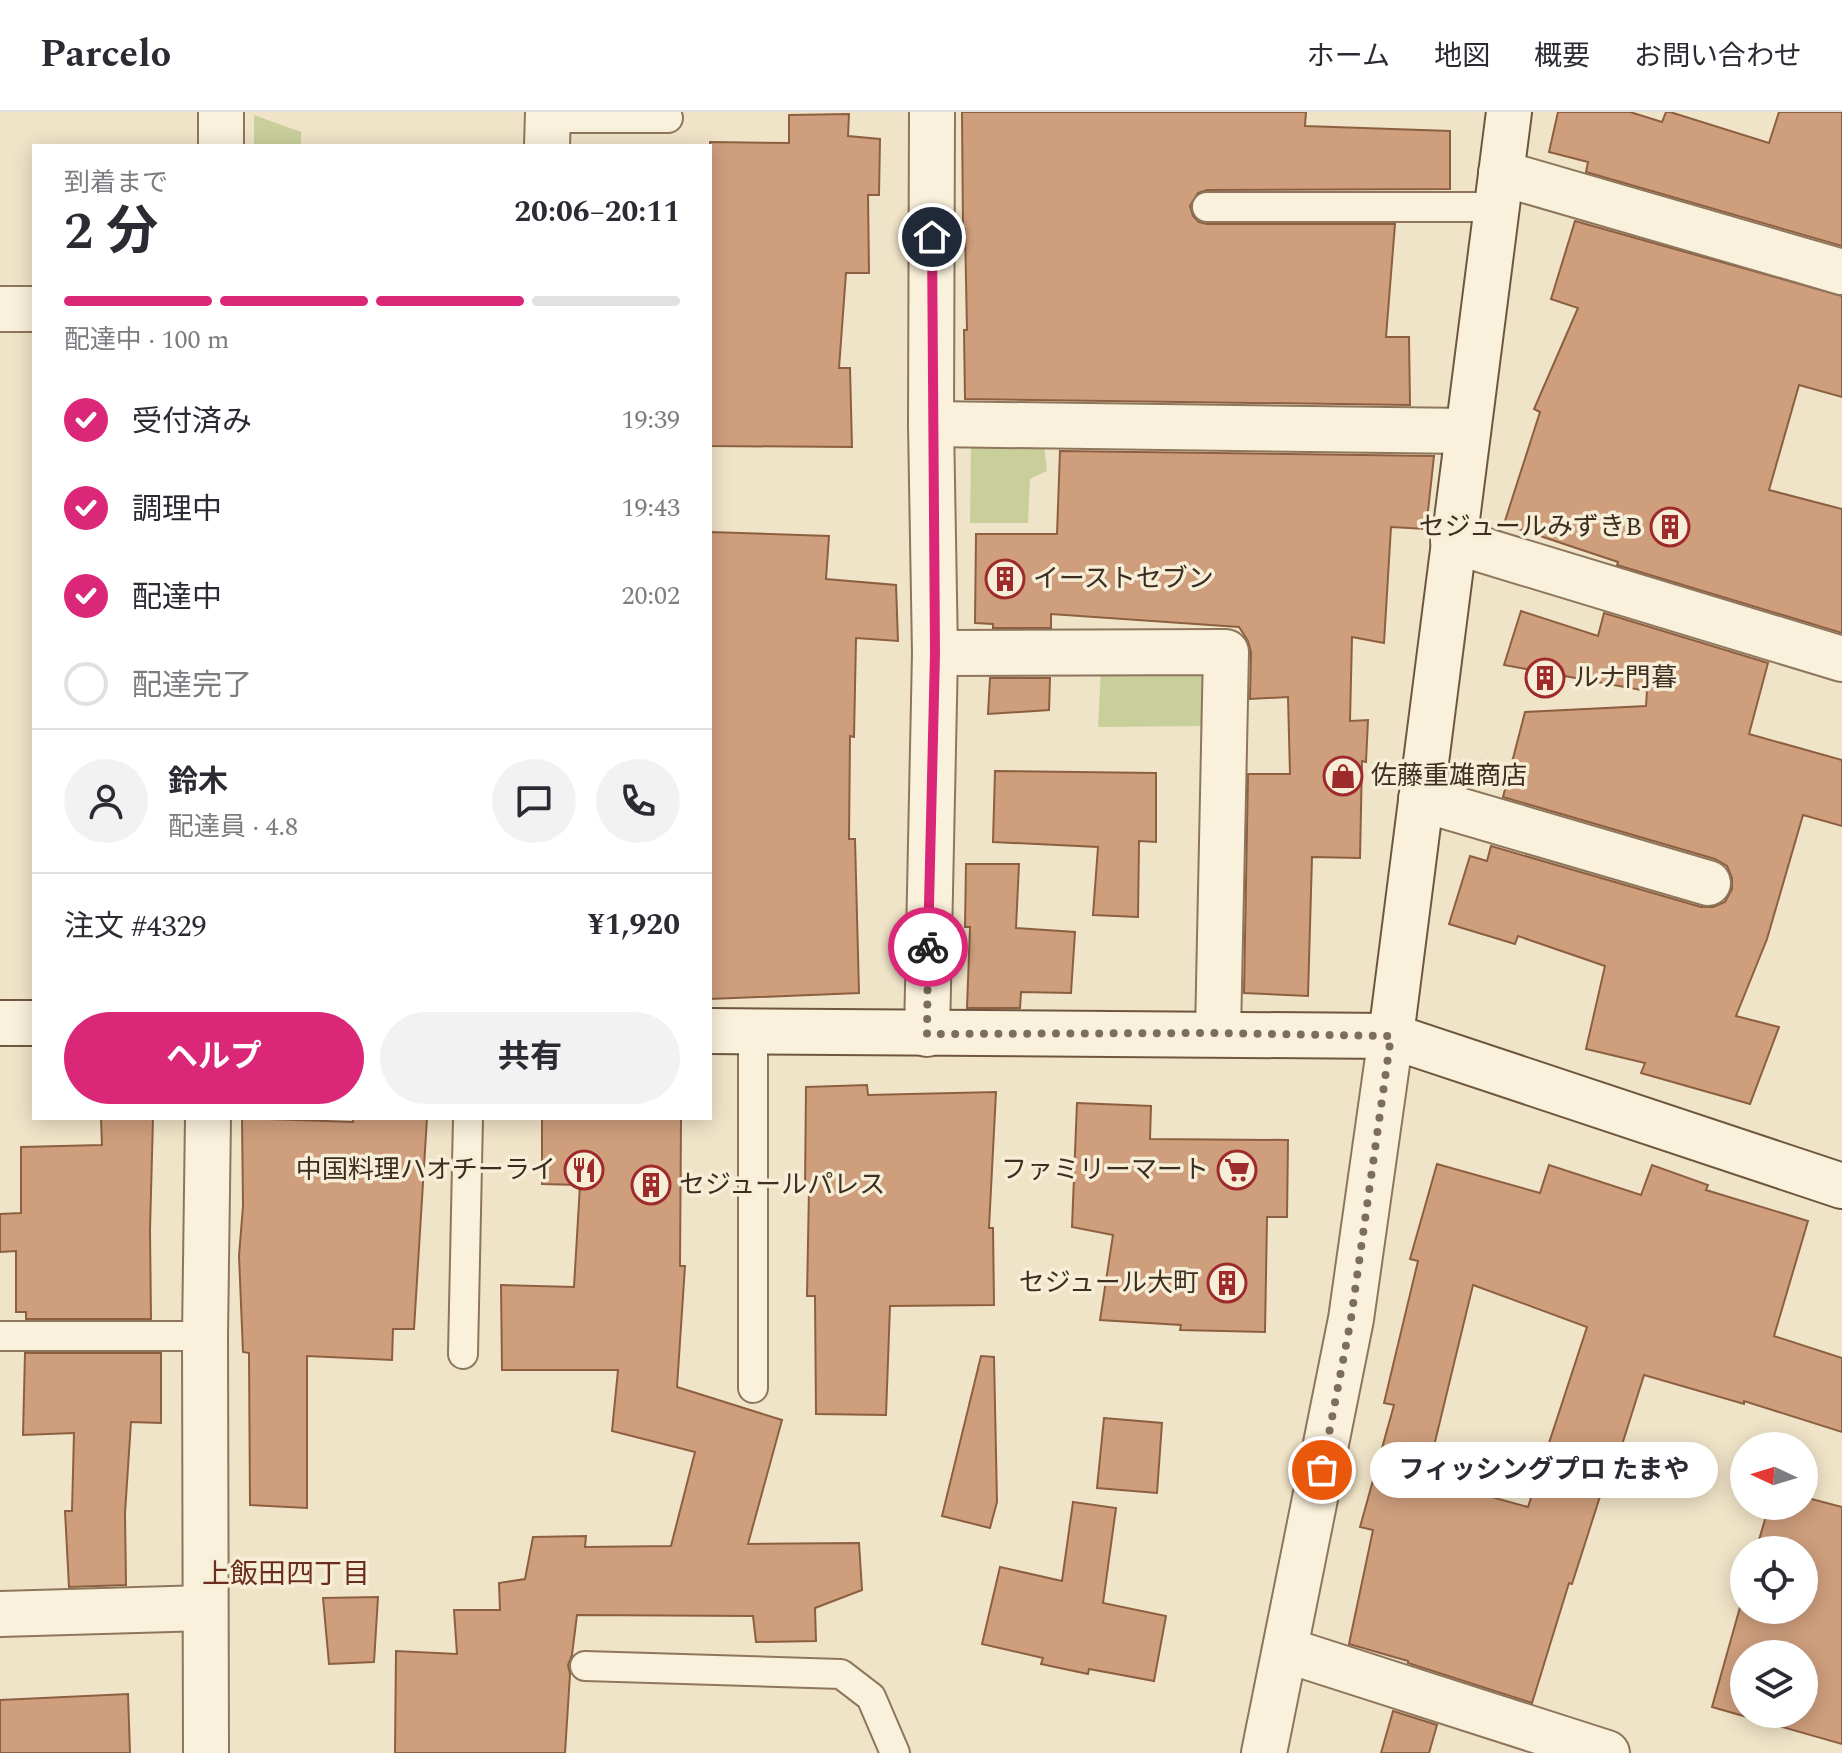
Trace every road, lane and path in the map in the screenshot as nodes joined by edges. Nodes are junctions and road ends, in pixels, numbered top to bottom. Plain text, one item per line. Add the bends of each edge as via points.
1 (221, 112) edge
2 (932, 112) edge
3 (1509, 112) edge
4 (668, 118) dead end
5 (548, 125) edge
6 (221, 144) edge
7 (1499, 190) junction
8 (1207, 207) dead end
9 (1842, 272) edge
10 (0, 309) edge
11 (32, 309) edge
12 (931, 424) junction
13 (1468, 431) junction
14 (1453, 541) junction
15 (935, 653) junction
16 (1842, 659) edge
17 (1421, 799) junction
18 (1708, 883) dead end
19 (0, 1023) edge
20 (32, 1023) edge
21 (712, 1031) edge
22 (753, 1031) junction
23 (1218, 1033) junction
24 (927, 1034) junction
25 (1391, 1036) junction
26 (208, 1120) edge
27 (468, 1120) edge
28 (1842, 1186) edge
29 (0, 1336) edge
30 (205, 1336) junction
31 (463, 1354) dead end
32 (753, 1388) dead end
33 (205, 1608) junction
34 (0, 1614) edge
35 (1286, 1650) junction
36 (585, 1666) dead end
37 (206, 1753) edge
38 (895, 1753) edge
39 (1264, 1753) edge
40 (1607, 1753) edge

1 - 6 street
2 - 12 street
3 - 7 street
4 - 5 lane
7 - 8 lane
7 - 9 street
7 - 13 street
10 - 11 street
12 - 13 street
12 - 15 street
13 - 14 street
14 - 16 street
14 - 17 street
15 - 23 street via 1226,652
15 - 24 street
17 - 18 street
17 - 25 street
19 - 20 street
21 - 22 street
22 - 24 street
22 - 32 lane
23 - 24 street
23 - 25 street
25 - 28 street
25 - 35 street via 1351,1319
26 - 30 street
27 - 31 lane
29 - 30 lane
30 - 33 street
33 - 34 street
33 - 37 street
35 - 39 street
35 - 40 street
36 - 38 lane via 841,1674 871,1697

